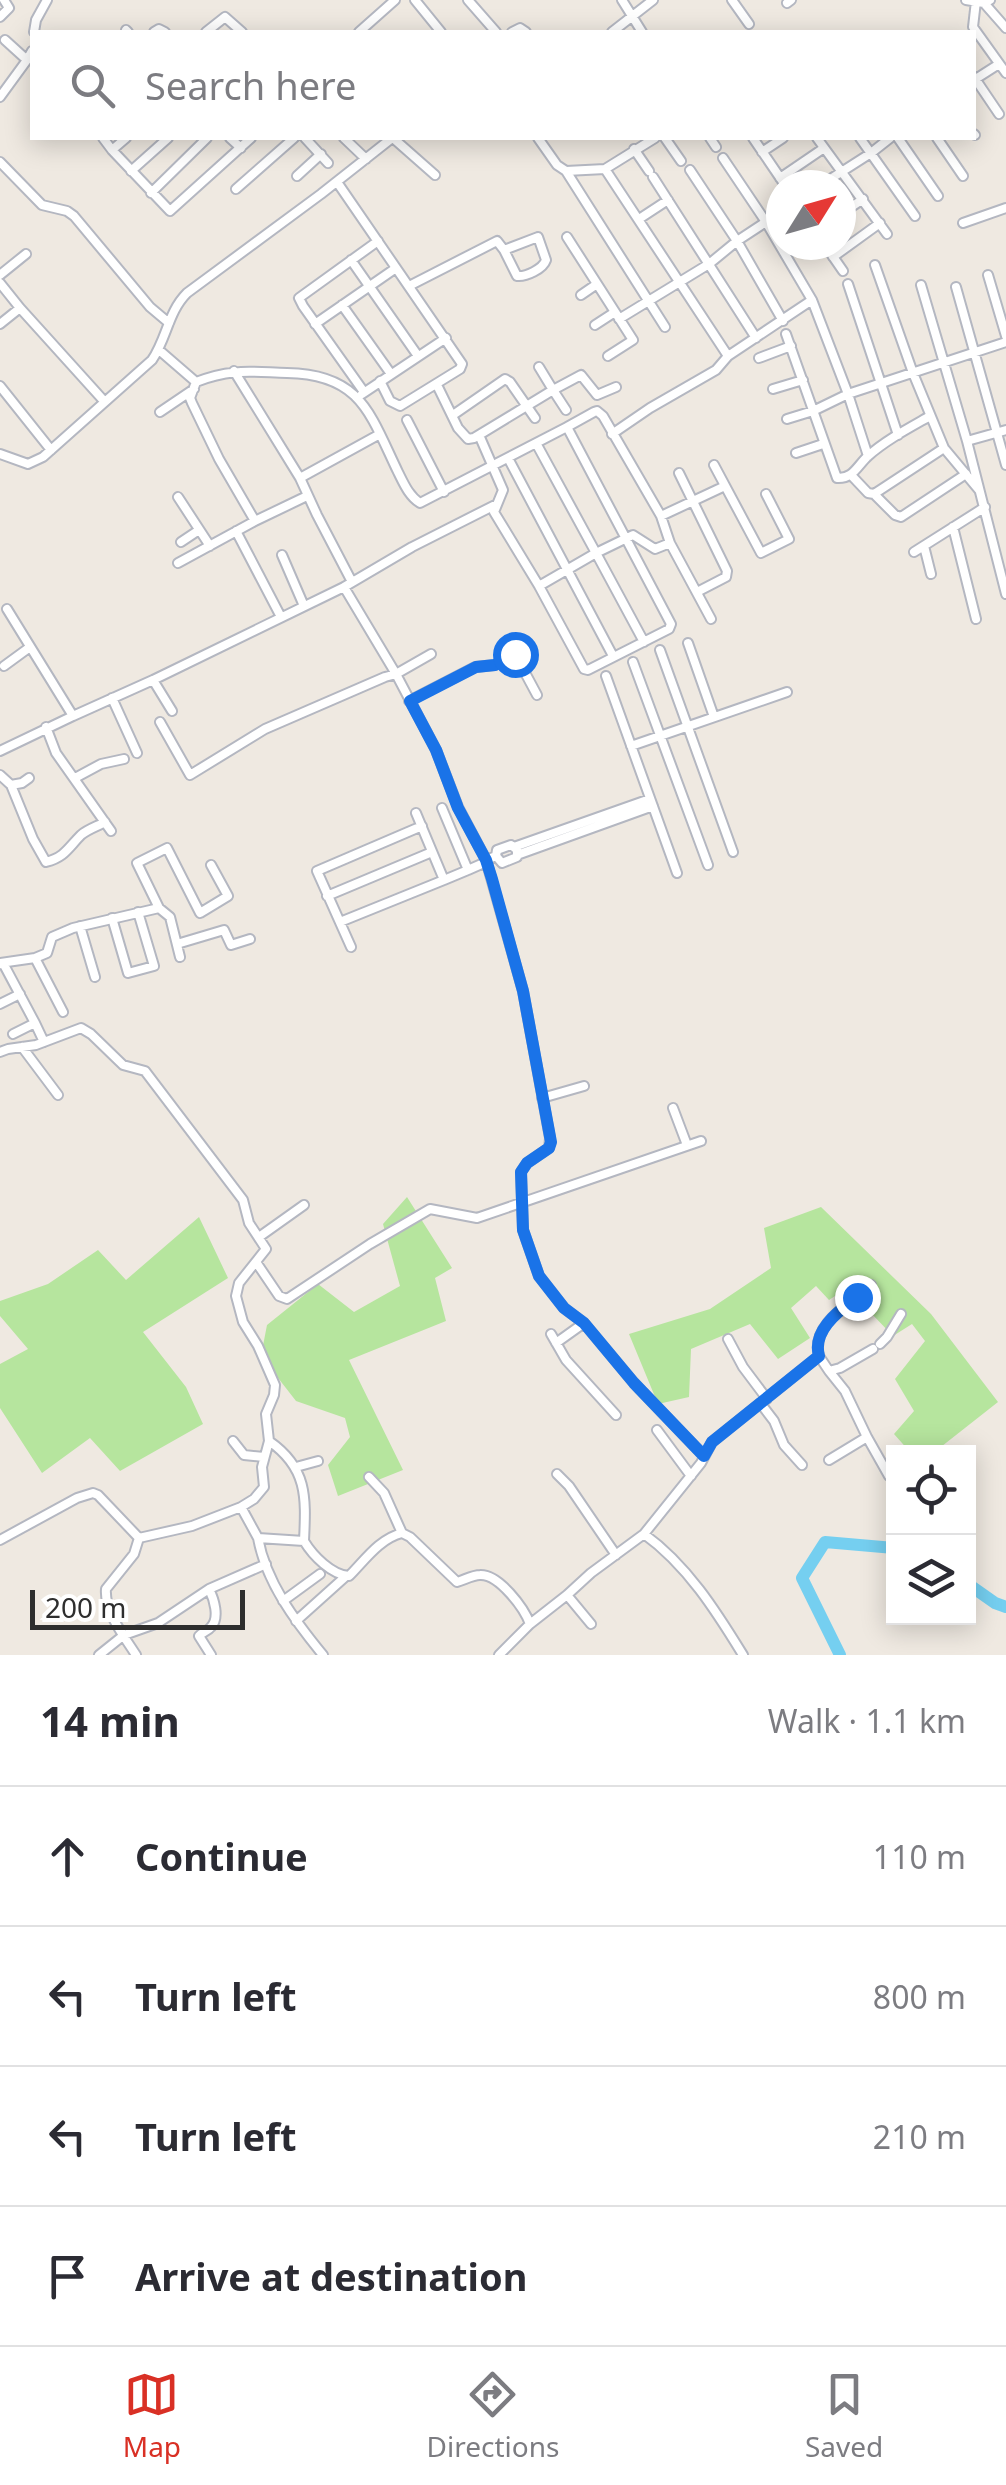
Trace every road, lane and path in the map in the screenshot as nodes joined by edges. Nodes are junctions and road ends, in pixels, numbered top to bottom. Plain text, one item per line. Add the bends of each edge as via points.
1 (4, 0) edge
2 (47, 0) edge
3 (395, 0) edge
4 (415, 0) edge
5 (434, 0) edge
6 (468, 0) edge
7 (622, 0) edge
8 (653, 0) edge
9 (732, 0) edge
10 (966, 0) edge
11 (984, 2) edge
12 (423, 11) junction
13 (0, 16) edge
14 (632, 16) junction
15 (749, 24) dead end
16 (1006, 28) edge
17 (34, 30) edge
18 (209, 30) edge
19 (240, 30) edge
20 (366, 30) edge
21 (439, 30) edge
22 (494, 30) edge
23 (614, 30) edge
24 (641, 30) edge
25 (974, 30) edge
26 (976, 32) edge
27 (5, 40) dead end
28 (30, 52) edge
29 (30, 54) edge
30 (999, 64) junction
31 (1006, 73) edge
32 (976, 78) edge
33 (976, 82) edge
34 (0, 97) edge
35 (998, 114) dead end
36 (104, 140) edge
37 (124, 140) edge
38 (166, 140) edge
39 (205, 140) edge
40 (232, 140) edge
41 (249, 140) edge
42 (292, 140) edge
43 (307, 140) edge
44 (346, 140) edge
45 (390, 140) edge
46 (395, 140) edge
47 (539, 140) edge
48 (651, 140) edge
49 (666, 140) edge
50 (711, 140) edge
51 (753, 140) edge
52 (780, 140) edge
53 (819, 140) edge
54 (861, 140) edge
55 (887, 140) edge
56 (899, 140) edge
57 (939, 140) edge
58 (716, 147) dead end
59 (241, 148) junction
60 (824, 148) junction
61 (634, 149) junction
62 (112, 150) junction
63 (762, 152) junction
64 (870, 153) junction
65 (321, 154) junction
66 (724, 158) dead end
67 (366, 159) junction
68 (680, 161) dead end
69 (0, 162) edge
70 (328, 163) dead end
71 (605, 169) junction
72 (690, 170) dead end
73 (774, 170) edge
74 (796, 170) edge
75 (841, 170) edge
76 (844, 170) edge
77 (132, 171) junction
78 (566, 171) junction
79 (435, 175) dead end
80 (297, 176) dead end
81 (964, 176) dead end
82 (336, 182) junction
83 (856, 189) edge
84 (236, 190) dead end
85 (151, 193) junction
86 (938, 196) dead end
87 (864, 199) junction
88 (668, 200) junction
89 (856, 204) edge
90 (1006, 208) edge
91 (914, 216) dead end
92 (639, 219) junction
93 (766, 222) joint
94 (880, 224) junction
95 (963, 224) dead end
96 (887, 234) dead end
97 (568, 237) dead end
98 (378, 241) junction
99 (737, 241) junction
100 (856, 241) edge
101 (504, 250) junction
102 (26, 254) dead end
103 (351, 260) junction
104 (788, 260) edge
105 (835, 260) edge
106 (709, 264) junction
107 (874, 264) dead end
108 (396, 268) junction
109 (843, 271) dead end
110 (0, 275) edge
111 (988, 275) dead end
112 (679, 282) junction
113 (0, 283) edge
114 (598, 284) junction
115 (848, 284) dead end
116 (921, 284) dead end
117 (369, 286) junction
118 (410, 286) junction
119 (956, 287) dead end
120 (581, 295) dead end
121 (812, 300) junction
122 (649, 301) junction
123 (342, 305) junction
124 (20, 308) junction
125 (617, 315) junction
126 (782, 321) junction
127 (169, 323) junction
128 (0, 324) edge
129 (315, 324) junction
130 (594, 326) dead end
131 (665, 327) dead end
132 (786, 334) dead end
133 (446, 338) junction
134 (756, 338) junction
135 (1006, 340) edge
136 (791, 346) junction
137 (159, 350) junction
138 (974, 352) junction
139 (418, 356) junction
140 (608, 356) dead end
141 (728, 356) junction
142 (759, 358) dead end
143 (945, 362) junction
144 (538, 367) dead end
145 (234, 371) junction
146 (913, 372) junction
147 (391, 374) junction
148 (803, 380) junction
149 (380, 381) junction
150 (880, 383) junction
151 (436, 385) junction
152 (0, 386) edge
153 (195, 386) junction
154 (616, 387) dead end
155 (773, 389) dead end
156 (552, 390) junction
157 (848, 394) junction
158 (361, 395) junction
159 (104, 402) junction
160 (527, 405) junction
161 (566, 410) dead end
162 (813, 411) junction
163 (160, 412) dead end
164 (452, 415) junction
165 (930, 416) junction
166 (534, 418) dead end
167 (786, 419) dead end
168 (407, 420) dead end
169 (499, 423) junction
170 (567, 426) junction
171 (1001, 431) edge
172 (380, 434) junction
173 (612, 434) junction
174 (898, 435) junction
175 (478, 436) junction
176 (507, 436) dead end
177 (968, 440) junction
178 (536, 443) junction
179 (823, 444) junction
180 (944, 448) junction
181 (50, 450) junction
182 (796, 452) dead end
183 (0, 454) edge
184 (868, 456) junction
185 (508, 458) junction
186 (714, 465) dead end
187 (1006, 466) edge
188 (491, 467) junction
189 (679, 472) dead end
190 (966, 474) junction
191 (850, 475) junction
192 (300, 478) junction
193 (725, 486) junction
194 (444, 492) junction
195 (982, 493) junction
196 (766, 494) dead end
197 (874, 494) junction
198 (307, 496) junction
199 (178, 497) dead end
200 (692, 502) junction
201 (498, 504) junction
202 (985, 507) junction
203 (661, 516) junction
204 (256, 520) junction
205 (953, 528) junction
206 (199, 530) junction
207 (236, 531) junction
208 (626, 537) junction
209 (181, 542) dead end
210 (670, 543) junction
211 (210, 546) junction
212 (924, 546) junction
213 (914, 552) dead end
214 (596, 553) junction
215 (282, 555) dead end
216 (178, 563) dead end
217 (1002, 564) edge
218 (567, 568) junction
219 (930, 574) dead end
220 (348, 584) junction
221 (539, 586) junction
222 (697, 592) junction
223 (1006, 594) edge
224 (304, 606) junction
225 (7, 609) dead end
226 (281, 618) junction
227 (712, 620) dead end
228 (976, 620) dead end
229 (644, 642) junction
230 (688, 643) dead end
231 (30, 647) junction
232 (660, 650) dead end
233 (431, 654) dead end
234 (614, 656) junction
235 (633, 662) dead end
236 (4, 666) dead end
237 (396, 674) junction
238 (606, 676) dead end
239 (154, 680) junction
240 (787, 692) dead end
241 (536, 695) dead end
242 (112, 698) junction
243 (410, 701) junction
244 (172, 711) dead end
245 (74, 716) junction
246 (714, 717) junction
247 (160, 722) dead end
248 (688, 726) junction
249 (46, 728) junction
250 (661, 736) junction
251 (632, 746) junction
252 (0, 752) edge
253 (136, 753) dead end
254 (124, 759) dead end
255 (0, 775) edge
256 (190, 775) junction
257 (29, 778) dead end
258 (74, 778) junction
259 (179, 780) dead end
260 (11, 785) junction
261 (652, 802) junction
262 (442, 808) dead end
263 (416, 813) dead end
264 (106, 822) junction
265 (422, 826) junction
266 (111, 831) dead end
267 (432, 852) junction
268 (734, 852) dead end
269 (486, 861) junction
270 (708, 864) dead end
271 (211, 866) dead end
272 (468, 870) junction
273 (677, 873) dead end
274 (444, 880) junction
275 (328, 896) junction
276 (160, 908) junction
277 (138, 912) junction
278 (112, 918) junction
279 (340, 922) junction
280 (80, 926) junction
281 (250, 939) dead end
282 (177, 944) junction
283 (352, 947) dead end
284 (180, 957) dead end
285 (35, 958) junction
286 (1, 963) edge
287 (95, 976) dead end
288 (20, 994) junction
289 (0, 1004) edge
290 (63, 1012) dead end
291 (35, 1023) junction
292 (13, 1034) dead end
293 (44, 1042) junction
294 (22, 1047) junction
295 (0, 1052) edge
296 (584, 1086) dead end
297 (58, 1095) dead end
298 (542, 1098) junction
299 (672, 1108) dead end
300 (701, 1141) dead end
301 (686, 1145) junction
302 (524, 1204) junction
303 (304, 1205) dead end
304 (258, 1238) junction
305 (256, 1262) junction
306 (871, 1285) dead end
307 (901, 1314) dead end
308 (584, 1323) junction
309 (728, 1339) dead end
310 (819, 1356) junction
311 (830, 1371) junction
312 (764, 1401) junction
313 (616, 1415) dead end
314 (657, 1430) dead end
315 (866, 1437) junction
316 (233, 1440) dead end
317 (269, 1441) junction
318 (704, 1456) junction
319 (264, 1457) junction
320 (318, 1460) dead end
321 (829, 1460) dead end
322 (802, 1465) dead end
323 (296, 1467) junction
324 (886, 1471) edge
325 (557, 1474) dead end
326 (691, 1476) junction
327 (369, 1478) dead end
328 (242, 1507) junction
329 (402, 1534) junction
330 (644, 1534) junction
331 (139, 1538) junction
332 (258, 1538) junction
333 (0, 1540) edge
334 (304, 1541) junction
335 (616, 1556) junction
336 (266, 1564) junction
337 (320, 1574) dead end
338 (346, 1577) junction
339 (210, 1590) junction
340 (567, 1595) junction
341 (284, 1601) junction
342 (296, 1620) junction
343 (530, 1624) junction
344 (592, 1624) dead end
345 (124, 1635) junction
346 (99, 1655) edge
347 (136, 1655) edge
348 (211, 1655) edge
349 (323, 1655) edge
350 (500, 1655) edge
351 (744, 1655) edge

1 - 13 street via 9,8
2 - 17 street
3 - 20 street
4 - 12 street
5 - 12 street
6 - 22 street
7 - 14 street
8 - 14 street
9 - 15 street
10 - 11 street
11 - 16 street
11 - 25 street
12 - 21 street
14 - 23 street
14 - 24 street
18 - 19 street via 225,17
26 - 30 street
27 - 28 street
29 - 34 street
30 - 31 street
30 - 32 street
33 - 35 street
36 - 62 street
37 - 62 street
38 - 77 street
39 - 85 street
40 - 59 street
41 - 59 street
42 - 84 street
43 - 65 street
44 - 67 street
45 - 67 street
46 - 79 street
47 - 78 street
48 - 61 street
49 - 68 street
50 - 58 street
51 - 63 street
52 - 63 street
53 - 60 street
54 - 64 street
55 - 64 street
56 - 86 street
57 - 81 street
59 - 85 street via 172,210
60 - 74 street
60 - 75 street
61 - 71 street
61 - 88 street
62 - 77 street
63 - 73 street
64 - 76 street
64 - 91 street
65 - 70 street
65 - 80 street
66 - 93 street
67 - 82 street
69 - 127 street via 42,205 74,216
71 - 78 street
71 - 92 street
72 - 99 street
77 - 85 street
78 - 122 street
82 - 98 street
82 - 127 street via 196,284
83 - 87 street
87 - 89 street
87 - 94 street
88 - 92 street
88 - 106 street
90 - 95 street
92 - 112 street
93 - 99 street
94 - 96 street
94 - 100 street
97 - 114 street
98 - 103 street
98 - 108 street
99 - 106 street
99 - 126 street
101 - 101 street via 520,276 546,260 538,237
101 - 118 street via 494,242
102 - 110 street
103 - 117 street
103 - 129 street via 299,298
104 - 121 street
105 - 109 street
106 - 112 street
106 - 134 street
107 - 146 street
108 - 117 street
108 - 118 street
111 - 135 street
112 - 122 street
112 - 141 street
113 - 124 street
114 - 120 street
114 - 125 street
115 - 150 street
116 - 143 street
117 - 123 street
117 - 139 street
118 - 133 street
119 - 138 street
121 - 126 street
121 - 157 street
122 - 125 street
122 - 131 street
123 - 129 street
123 - 147 street
124 - 128 street
124 - 159 street
125 - 130 street
125 - 140 street via 633,340
126 - 134 street
127 - 137 street
129 - 158 street
132 - 136 street
133 - 139 street
133 - 151 street via 462,366
134 - 141 street
135 - 138 street
136 - 142 street
136 - 148 street
137 - 153 street
137 - 159 street
138 - 143 street
138 - 171 street
139 - 147 street
141 - 173 street
143 - 146 street
143 - 177 street
144 - 156 street
145 - 153 street
145 - 158 street via 303,372
145 - 192 street
146 - 150 street
146 - 165 street
147 - 149 street
148 - 155 street
148 - 162 street
149 - 151 street via 400,406
149 - 158 street
150 - 157 street
150 - 174 street
151 - 164 street
152 - 181 street
153 - 163 street
153 - 204 street via 194,409
154 - 156 street via 597,394 581,375
156 - 160 street
156 - 161 street
157 - 162 street
157 - 184 street
158 - 172 street
159 - 181 street
160 - 164 street via 505,379
160 - 166 street
160 - 169 street
162 - 167 street
162 - 179 street
164 - 175 street via 464,436
165 - 174 street
165 - 180 street
168 - 194 street
169 - 175 street
169 - 176 street
170 - 173 street via 597,411
170 - 178 street
170 - 208 street
171 - 177 street
171 - 187 street
172 - 192 street
172 - 194 street via 416,502
173 - 203 street
174 - 184 street
175 - 188 street
177 - 195 street
178 - 185 street
178 - 214 street
179 - 182 street
179 - 191 street via 837,478
180 - 190 street
180 - 197 street
181 - 183 street via 28,464
184 - 191 street
185 - 188 street
185 - 218 street
186 - 193 street
188 - 194 street
188 - 201 street via 502,490
189 - 200 street
190 - 195 street
190 - 197 street via 901,517
191 - 197 street
192 - 198 street
193 - 196 street via 760,553 789,539
193 - 200 street
195 - 202 street
198 - 204 street
198 - 220 street
199 - 206 street
200 - 203 street
200 - 222 street via 728,571
201 - 220 street
201 - 221 street via 494,512
202 - 205 street
202 - 217 street
203 - 210 street
204 - 207 street
205 - 212 street
205 - 228 street
206 - 209 street
206 - 211 street
207 - 211 street
207 - 226 street
208 - 210 street via 636,535 656,548
208 - 214 street
208 - 229 street via 671,624
210 - 222 street
211 - 216 street
212 - 213 street
212 - 219 street
214 - 218 street
214 - 229 street
215 - 224 street
217 - 223 street
218 - 221 street
218 - 234 street
220 - 224 street
220 - 237 street
221 - 234 street via 584,669
222 - 227 street
224 - 226 street
225 - 231 street
226 - 239 street
229 - 234 street
230 - 246 street
231 - 236 street
231 - 245 street
232 - 248 street
233 - 237 street
235 - 250 street
237 - 243 street
237 - 256 street via 265,729
238 - 251 street
239 - 242 street
239 - 244 street
240 - 246 street
241 - 243 street via 519,652
242 - 245 street
242 - 253 street
243 - 269 street
245 - 249 street
246 - 248 street
247 - 256 street
248 - 250 street
248 - 268 street
249 - 252 street
249 - 258 street
250 - 251 street
250 - 270 street
251 - 261 street
254 - 258 street
255 - 260 street
256 - 259 street
257 - 260 street
258 - 264 street
260 - 264 street via 46,862
261 - 269 street via 515,851 511,845
261 - 273 street
262 - 272 street
263 - 265 street
264 - 266 street
265 - 267 street
265 - 275 street via 317,871
267 - 274 street
267 - 275 street
269 - 272 street
269 - 298 street via 523,991
271 - 276 street via 228,896 200,912 166,848 137,863
272 - 274 street
274 - 279 street
275 - 279 street
276 - 277 street
276 - 282 street via 170,917
277 - 278 street
277 - 278 street via 154,966 128,974
278 - 280 street
279 - 283 street
280 - 285 street via 52,937 46,954
280 - 287 street
281 - 282 street via 231,945 224,930
282 - 284 street
285 - 286 street
285 - 290 street
286 - 288 street
288 - 289 street
288 - 291 street
291 - 292 street
291 - 293 street
293 - 294 street
293 - 304 street via 81,1028 123,1064 145,1071 243,1200
294 - 295 street
294 - 297 street
296 - 298 street
298 - 302 street via 551,1142 521,1172
299 - 301 street
300 - 301 street
301 - 302 street
302 - 305 street via 474,1219 430,1209 287,1299
302 - 308 street via 523,1230 539,1276
303 - 304 street
304 - 305 street via 266,1249
305 - 317 street via 236,1296 275,1384 266,1414
306 - 310 street via 830,1320
307 - 311 street via 877,1347
308 - 313 street via 554,1338
308 - 318 street
309 - 312 street
310 - 311 street
310 - 312 street
311 - 315 street
312 - 318 street
312 - 322 street
314 - 326 street
315 - 321 street
315 - 324 street
316 - 319 street via 243,1455
317 - 319 street
317 - 323 street
318 - 326 street
319 - 328 street via 263,1490
320 - 323 street
323 - 334 street via 306,1510
325 - 335 street
326 - 330 street
327 - 329 street
328 - 331 street
328 - 332 street
329 - 338 street via 378,1545
329 - 343 street via 457,1582 487,1575 525,1610
330 - 335 street
330 - 351 street via 682,1568
331 - 333 street via 93,1493
331 - 345 street via 105,1592
332 - 334 street
332 - 336 street
334 - 338 street
335 - 340 street
336 - 339 street
336 - 341 street
337 - 341 street
338 - 342 street
339 - 345 street via 158,1623
339 - 348 street via 215,1618 198,1636
340 - 343 street
340 - 344 street
341 - 342 street
342 - 349 street
343 - 350 street
345 - 346 street
345 - 347 street

